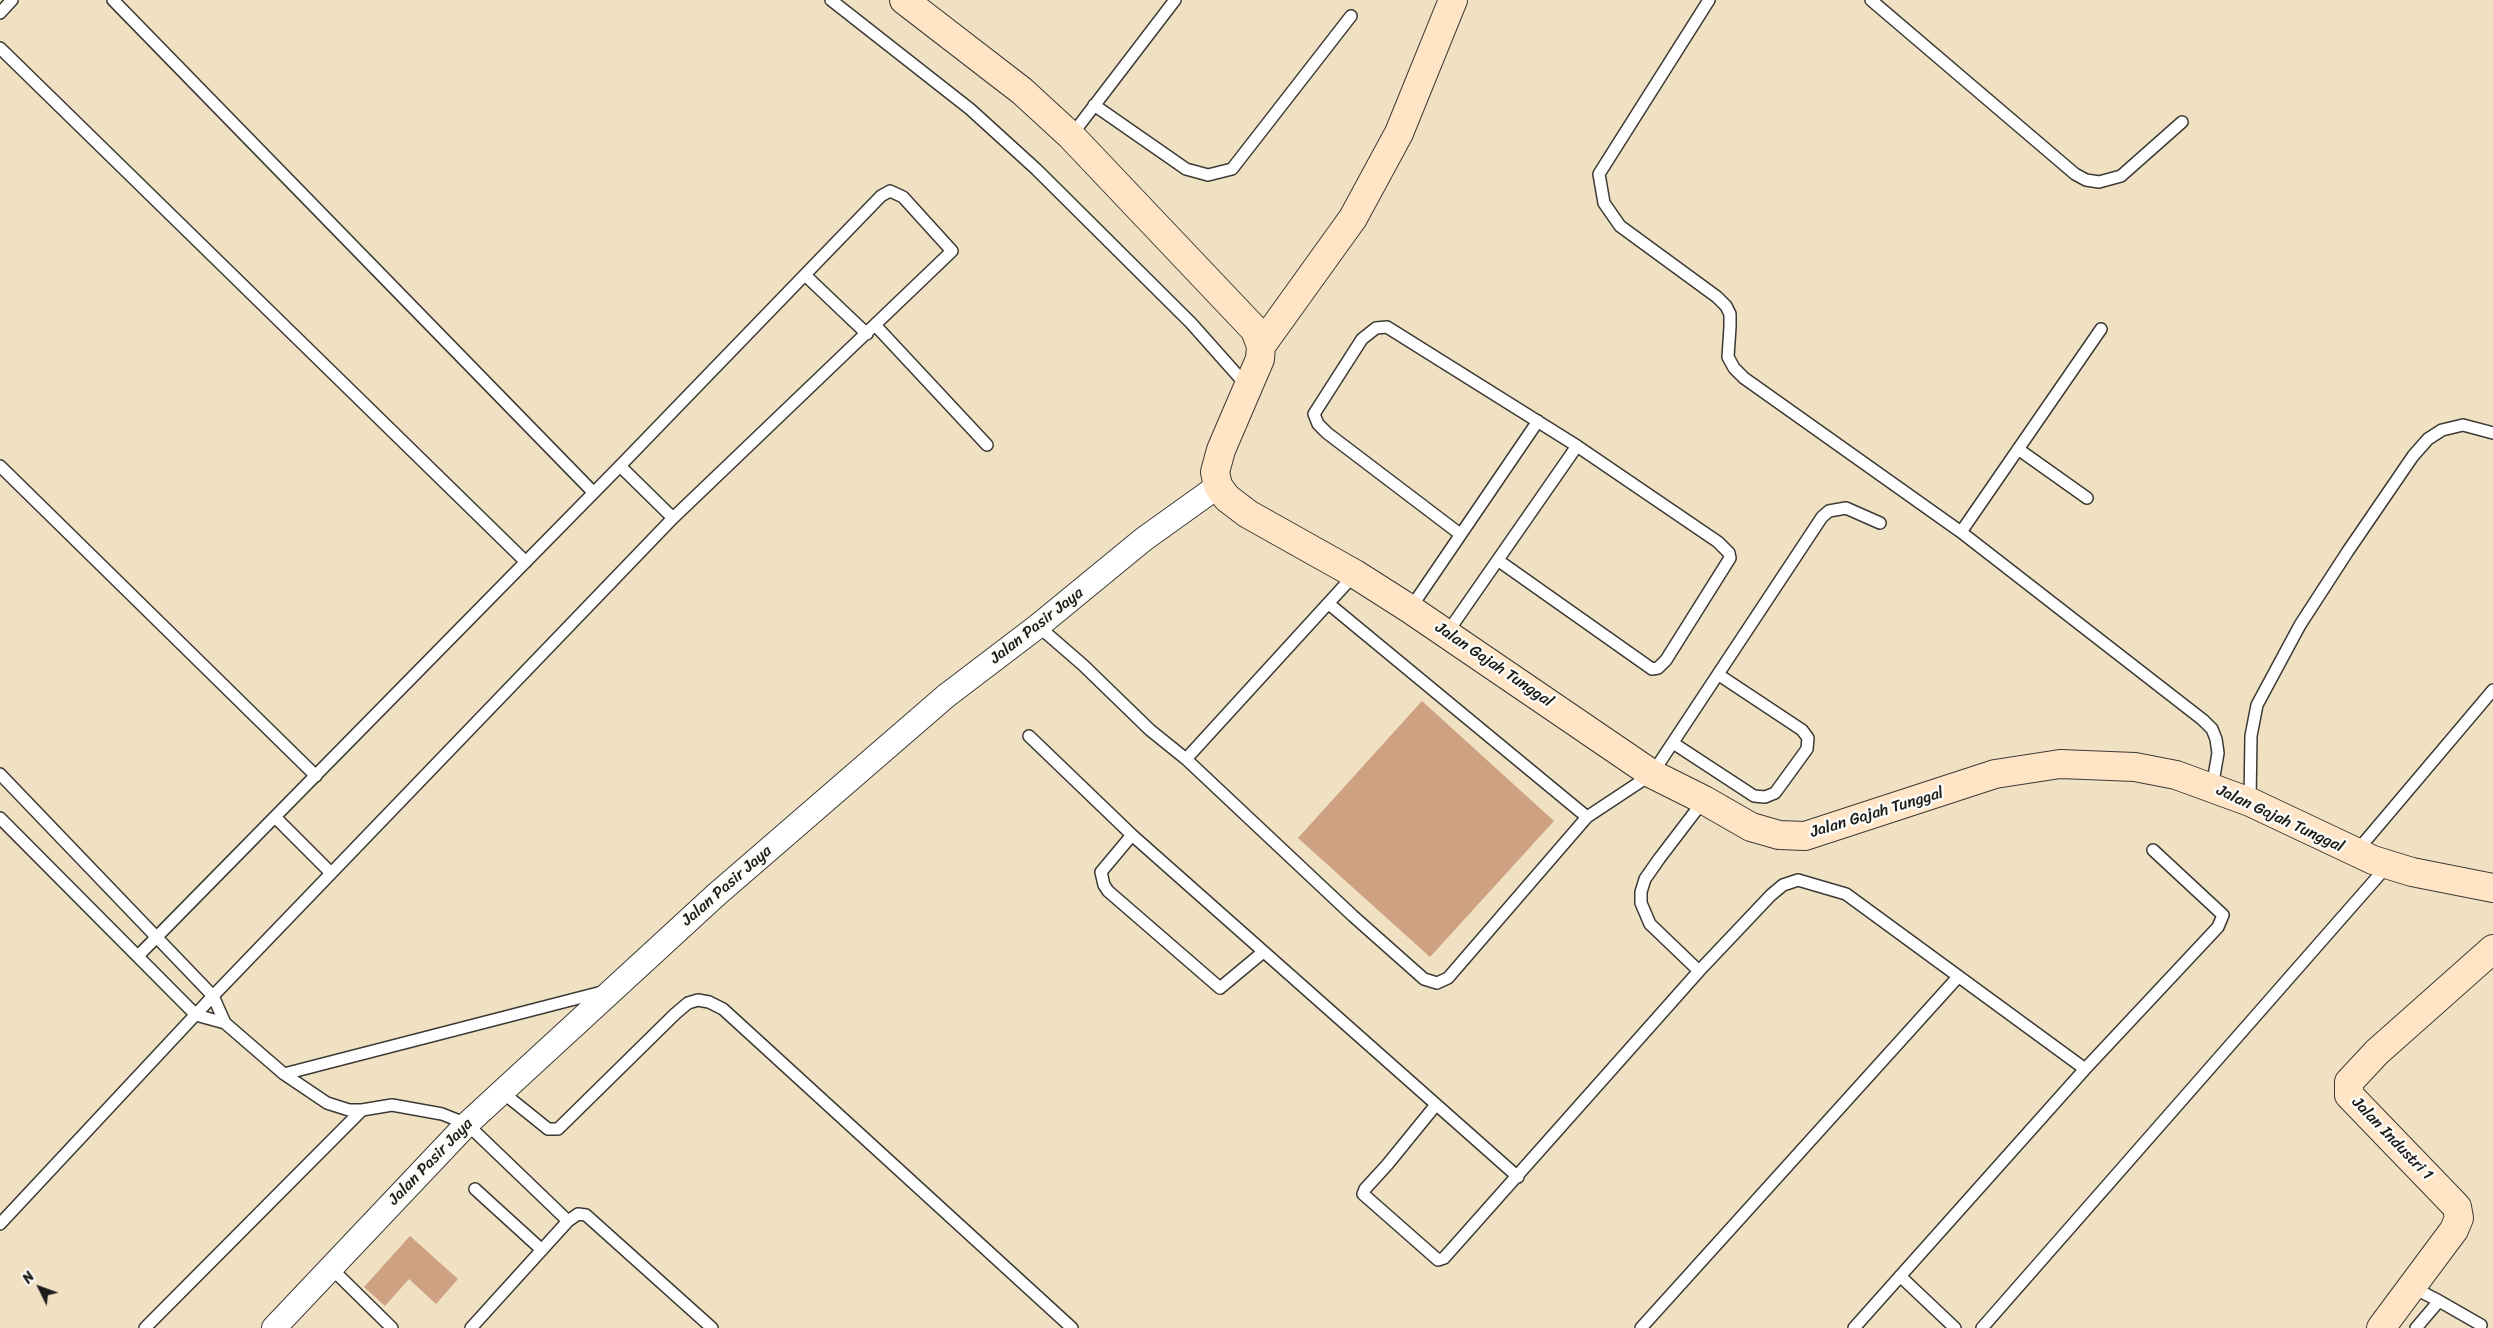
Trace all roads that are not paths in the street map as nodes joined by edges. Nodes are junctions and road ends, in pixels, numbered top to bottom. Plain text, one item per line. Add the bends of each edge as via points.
1 (12, 0) edge
2 (113, 0) edge
3 (831, 0) edge
4 (904, 0) edge
5 (1176, 0) edge
6 (1453, 0) edge
7 (1709, 0) edge
8 (1870, 0) edge
9 (0, 13) edge
10 (1351, 16) dead end
11 (0, 48) edge
12 (1094, 105) junction
13 (2182, 122) dead end
14 (1071, 136) junction
15 (805, 274) junction
16 (2101, 329) dead end
17 (871, 330) junction
18 (1261, 346) junction
19 (1247, 386) junction
20 (1538, 421) junction
21 (2493, 433) edge
22 (987, 445) dead end
23 (1577, 446) junction
24 (2018, 449) junction
25 (0, 466) edge
26 (620, 466) junction
27 (1218, 486) junction
28 (592, 492) junction
29 (2087, 498) dead end
30 (673, 518) junction
31 (1880, 523) dead end
32 (1961, 532) junction
33 (1460, 534) junction
34 (1498, 560) junction
35 (526, 562) junction
36 (1355, 574) junction
37 (1329, 604) junction
38 (1410, 608) junction
39 (1038, 626) junction
40 (1447, 634) junction
41 (1719, 675) junction
42 (2493, 690) edge
43 (1029, 736) dead end
44 (1673, 743) junction
45 (1186, 759) junction
46 (0, 774) edge
47 (1652, 774) junction
48 (316, 776) junction
49 (2212, 788) junction
50 (1704, 800) junction
51 (2250, 802) junction
52 (1587, 817) junction
53 (0, 818) edge
54 (276, 818) junction
55 (1132, 835) junction
56 (2152, 850) dead end
57 (2355, 853) junction
58 (2388, 865) junction
59 (331, 873) junction
60 (2493, 888) edge
61 (157, 937) junction
62 (2493, 949) edge
63 (1262, 952) junction
64 (138, 956) junction
65 (1699, 971) junction
66 (1958, 978) junction
67 (612, 990) junction
68 (213, 996) junction
69 (196, 1015) junction
70 (225, 1023) junction
71 (2085, 1069) junction
72 (284, 1074) junction
73 (502, 1092) junction
74 (1435, 1106) junction
75 (362, 1110) junction
76 (467, 1124) junction
77 (1518, 1177) junction
78 (475, 1189) dead end
79 (568, 1221) junction
80 (0, 1224) edge
81 (542, 1250) junction
82 (331, 1268) junction
83 (1900, 1276) junction
84 (2412, 1286) junction
85 (2439, 1301) junction
86 (2481, 1325) dead end
87 (145, 1328) edge
88 (274, 1328) edge
89 (392, 1328) edge
90 (471, 1328) edge
91 (712, 1328) edge
92 (1072, 1328) edge
93 (1641, 1328) edge
94 (1854, 1328) edge
95 (1955, 1328) edge
96 (1982, 1328) edge
97 (2380, 1328) edge
98 (2416, 1328) edge

1 - 9 lane
2 - 28 lane
3 - 19 lane via 970,109 1036,169 1191,323
4 - 14 street via 1008,80
5 - 12 lane
6 - 18 street via 1399,133 1353,218
7 - 32 lane via 1599,174 1604,203 1620,226 1726,306 1730,314 1728,356 1744,378
8 - 13 lane via 2086,180 2099,182 2121,176
10 - 12 lane via 1232,169 1208,175 1186,169
11 - 35 lane
12 - 14 lane
14 - 18 street via 1248,321
15 - 17 lane
15 - 17 lane via 881,196 890,191 898,193 952,251
15 - 26 lane
16 - 24 lane
17 - 22 lane
17 - 30 lane
18 - 19 street via 1260,359
19 - 27 street via 1221,450 1215,472
20 - 23 lane
20 - 33 lane
20 - 33 lane via 1387,327 1376,328 1362,339 1314,414 1318,424
21 - 51 lane via 2463,425 2442,430 2428,439 2348,551 2300,625 2258,705 2251,736
23 - 34 lane
23 - 34 lane via 1718,542 1729,553 1728,564 1666,660 1652,669
24 - 29 lane
24 - 32 lane
25 - 48 lane
26 - 28 lane
26 - 30 lane
27 - 36 street, Jalan Gajah Tunggal via 1227,498 1248,514
27 - 39 street, Jalan Pasir Jaya via 1144,539
28 - 35 lane
30 - 59 lane
31 - 41 lane via 1846,508 1829,511 1822,517
32 - 49 lane via 2212,729 2218,753
33 - 38 lane
34 - 40 lane
35 - 48 lane
36 - 37 lane
36 - 38 street, Jalan Gajah Tunggal
37 - 45 lane
37 - 52 lane
38 - 40 street, Jalan Gajah Tunggal
39 - 45 lane
39 - 67 street, Jalan Pasir Jaya via 946,696 716,895
40 - 47 street, Jalan Gajah Tunggal
41 - 44 lane
41 - 44 lane via 1802,730 1808,738 1807,750 1775,793 1765,797 1754,796
42 - 57 lane
43 - 55 lane
44 - 47 lane
45 - 52 lane via 1353,916 1424,979 1437,983 1448,978
46 - 61 lane
47 - 50 street, Jalan Gajah Tunggal
47 - 52 lane
48 - 54 lane
49 - 50 street, Jalan Gajah Tunggal via 2176,775 2135,767 2060,764 1995,774 1805,836 1779,835 1751,827
49 - 51 street, Jalan Gajah Tunggal
50 - 65 lane via 1645,879 1641,892 1641,903 1650,924
51 - 57 street, Jalan Gajah Tunggal
53 - 64 lane
54 - 59 lane
54 - 61 lane
55 - 63 lane
55 - 63 lane via 1101,872 1108,891 1220,988
56 - 71 lane via 2222,915 2218,927
57 - 58 street, Jalan Gajah Tunggal
58 - 60 street, Jalan Gajah Tunggal via 2435,878
58 - 96 lane
59 - 68 lane
61 - 64 lane
61 - 68 lane
62 - 84 street, Jalan Industri 1 via 2377,1052 2349,1082 2349,1095 2457,1207 2459,1218 2454,1230
63 - 74 lane
64 - 69 lane
65 - 66 lane via 1774,892 1792,881 1804,880 1846,894
65 - 77 lane
66 - 71 lane
66 - 93 lane
67 - 72 lane
67 - 73 street, Jalan Pasir Jaya
68 - 69 lane
68 - 70 lane
69 - 70 lane
69 - 80 lane
70 - 72 lane
71 - 83 lane
72 - 75 lane via 327,1103 348,1110
73 - 76 street, Jalan Pasir Jaya
73 - 92 lane via 548,1129 558,1129 676,1014 698,1000 709,1002 731,1016
74 - 77 lane
74 - 77 lane via 1363,1194 1436,1259 1444,1258
75 - 76 lane via 392,1105 414,1107
75 - 87 lane
76 - 79 lane
76 - 82 street, Jalan Pasir Jaya
78 - 81 lane
79 - 81 lane
79 - 91 lane via 578,1214 586,1215
81 - 90 lane
82 - 88 street, Jalan Pasir Jaya
82 - 89 lane
83 - 94 lane
83 - 95 lane
84 - 85 lane
84 - 97 street, Jalan Industri 1
85 - 86 lane
85 - 98 lane

